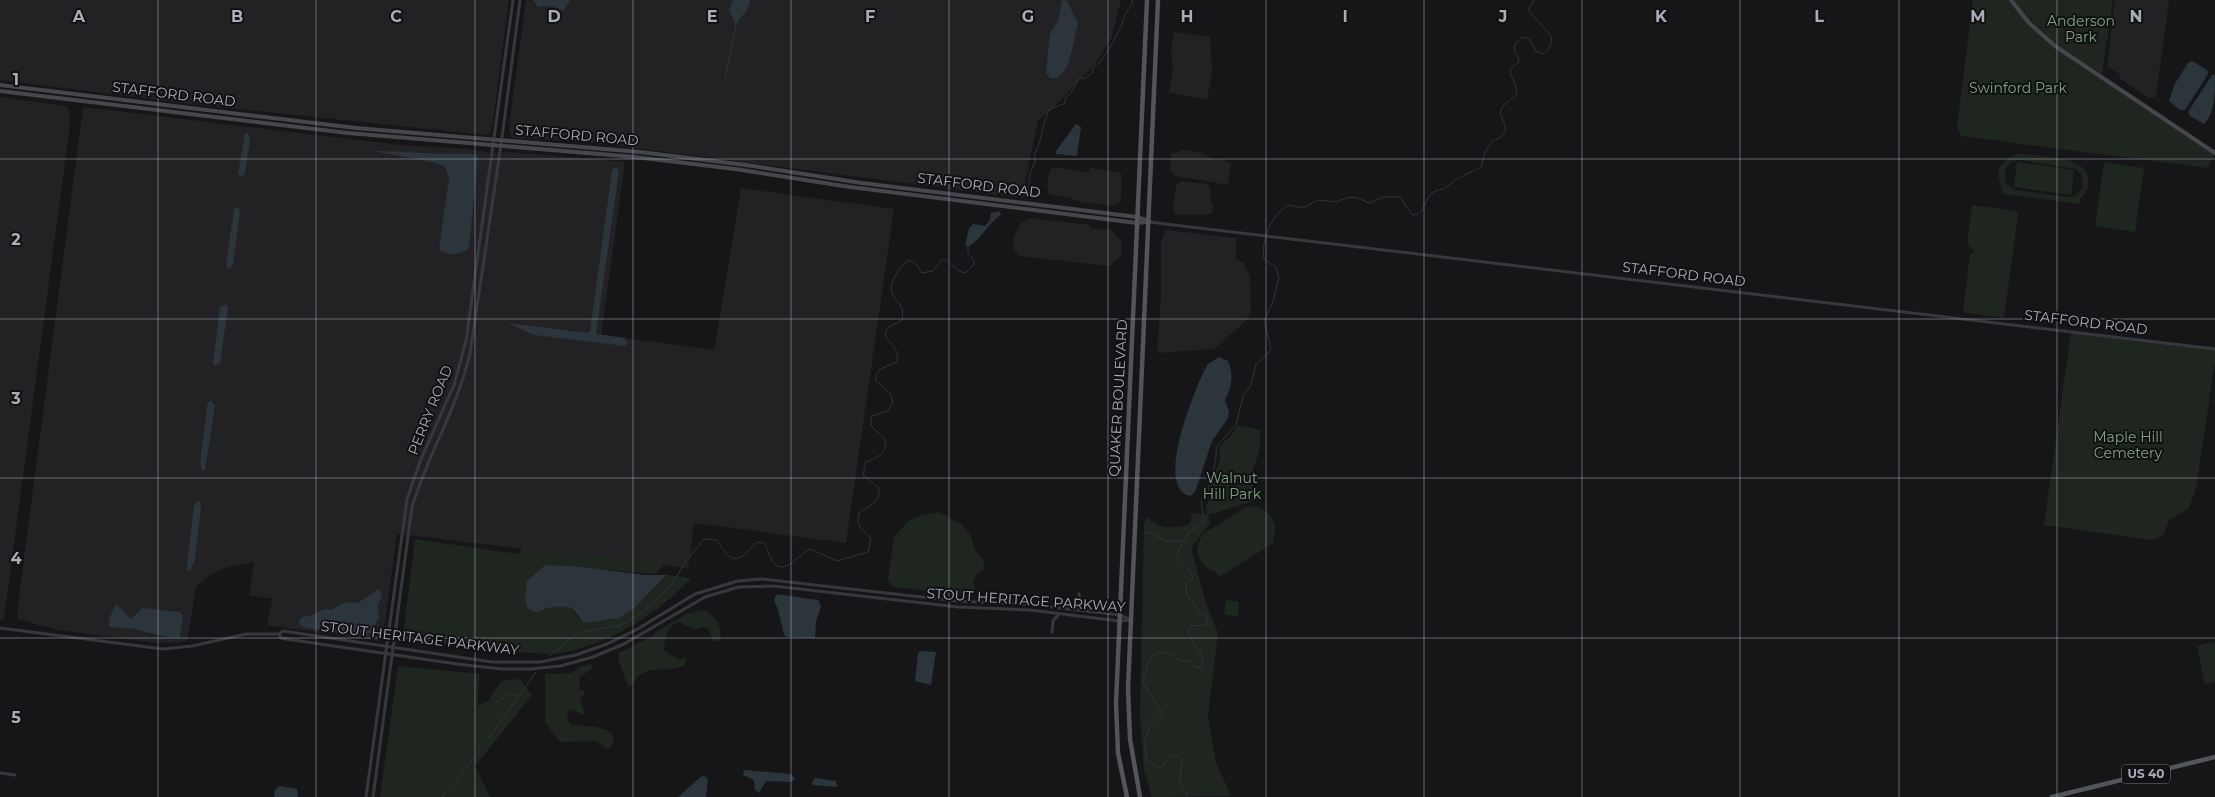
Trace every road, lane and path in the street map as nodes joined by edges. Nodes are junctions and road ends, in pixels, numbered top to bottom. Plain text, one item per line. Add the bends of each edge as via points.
1 (513, 0) edge
2 (520, 0) edge
3 (1146, 0) edge
4 (1158, 0) edge
5 (2011, 0) edge
6 (0, 85) edge
7 (0, 91) edge
8 (495, 139) junction
9 (502, 140) junction
10 (494, 145) junction
11 (501, 145) junction
12 (2215, 153) edge
13 (1137, 217) junction
14 (1149, 222) junction
15 (1137, 223) junction
16 (2215, 349) edge
17 (1080, 594) dead end
18 (1086, 611) junction
19 (1059, 614) junction
20 (1120, 615) junction
21 (1132, 620) junction
22 (1119, 621) junction
23 (0, 628) edge
24 (1052, 632) dead end
25 (279, 634) junction
26 (386, 646) junction
27 (393, 647) junction
28 (385, 654) junction
29 (392, 655) junction
30 (2215, 757) edge
31 (0, 773) edge
32 (15, 775) dead end
33 (366, 797) edge
34 (373, 797) edge
35 (1127, 797) edge
36 (1140, 797) edge
37 (2052, 797) edge

1 - 8 street, PERRY ROAD
2 - 9 street, PERRY ROAD
3 - 13 main road, QUAKER BOULEVARD
4 - 14 main road, QUAKER BOULEVARD
5 - 12 main road via 2028,23 2055,46
6 - 8 main road, STAFFORD ROAD via 336,125
7 - 10 main road, STAFFORD ROAD via 348,133
8 - 9 main road, STAFFORD ROAD
8 - 10 street, PERRY ROAD
9 - 11 street, PERRY ROAD
9 - 13 main road, STAFFORD ROAD via 661,154
10 - 11 main road, STAFFORD ROAD
10 - 26 street, PERRY ROAD via 466,341 454,385 408,494
11 - 15 main road, STAFFORD ROAD via 681,163
11 - 27 street, PERRY ROAD via 470,353 463,381 423,473 412,507
13 - 14 main road, STAFFORD ROAD
13 - 15 main road, QUAKER BOULEVARD
14 - 15 main road, STAFFORD ROAD
14 - 16 street, STAFFORD ROAD
14 - 21 main road, QUAKER BOULEVARD
15 - 20 main road, QUAKER BOULEVARD
17 - 18 street via 1080,604
18 - 20 street, STOUT HERITAGE PARKWAY
18 - 27 street, STOUT HERITAGE PARKWAY via 956,601 762,579 725,584 695,594 607,644 555,660 504,663
19 - 22 street, STOUT HERITAGE PARKWAY
19 - 24 street via 1052,621
19 - 29 street, STOUT HERITAGE PARKWAY via 958,607 784,586 739,586 705,596 624,644 560,666 502,669
20 - 21 street, STOUT HERITAGE PARKWAY
20 - 22 main road, QUAKER BOULEVARD
21 - 22 street, STOUT HERITAGE PARKWAY
21 - 36 main road, QUAKER BOULEVARD via 1129,726
22 - 35 main road, QUAKER BOULEVARD via 1116,728
23 - 25 street, STOUT HERITAGE PARKWAY via 163,649 246,634
25 - 26 street, STOUT HERITAGE PARKWAY via 283,631
25 - 28 street, STOUT HERITAGE PARKWAY via 286,639
26 - 27 street, STOUT HERITAGE PARKWAY
26 - 28 street, PERRY ROAD
27 - 29 street, PERRY ROAD
28 - 29 street, STOUT HERITAGE PARKWAY
28 - 33 street, PERRY ROAD
29 - 34 street, PERRY ROAD
30 - 37 main road, US 40
31 - 32 street

